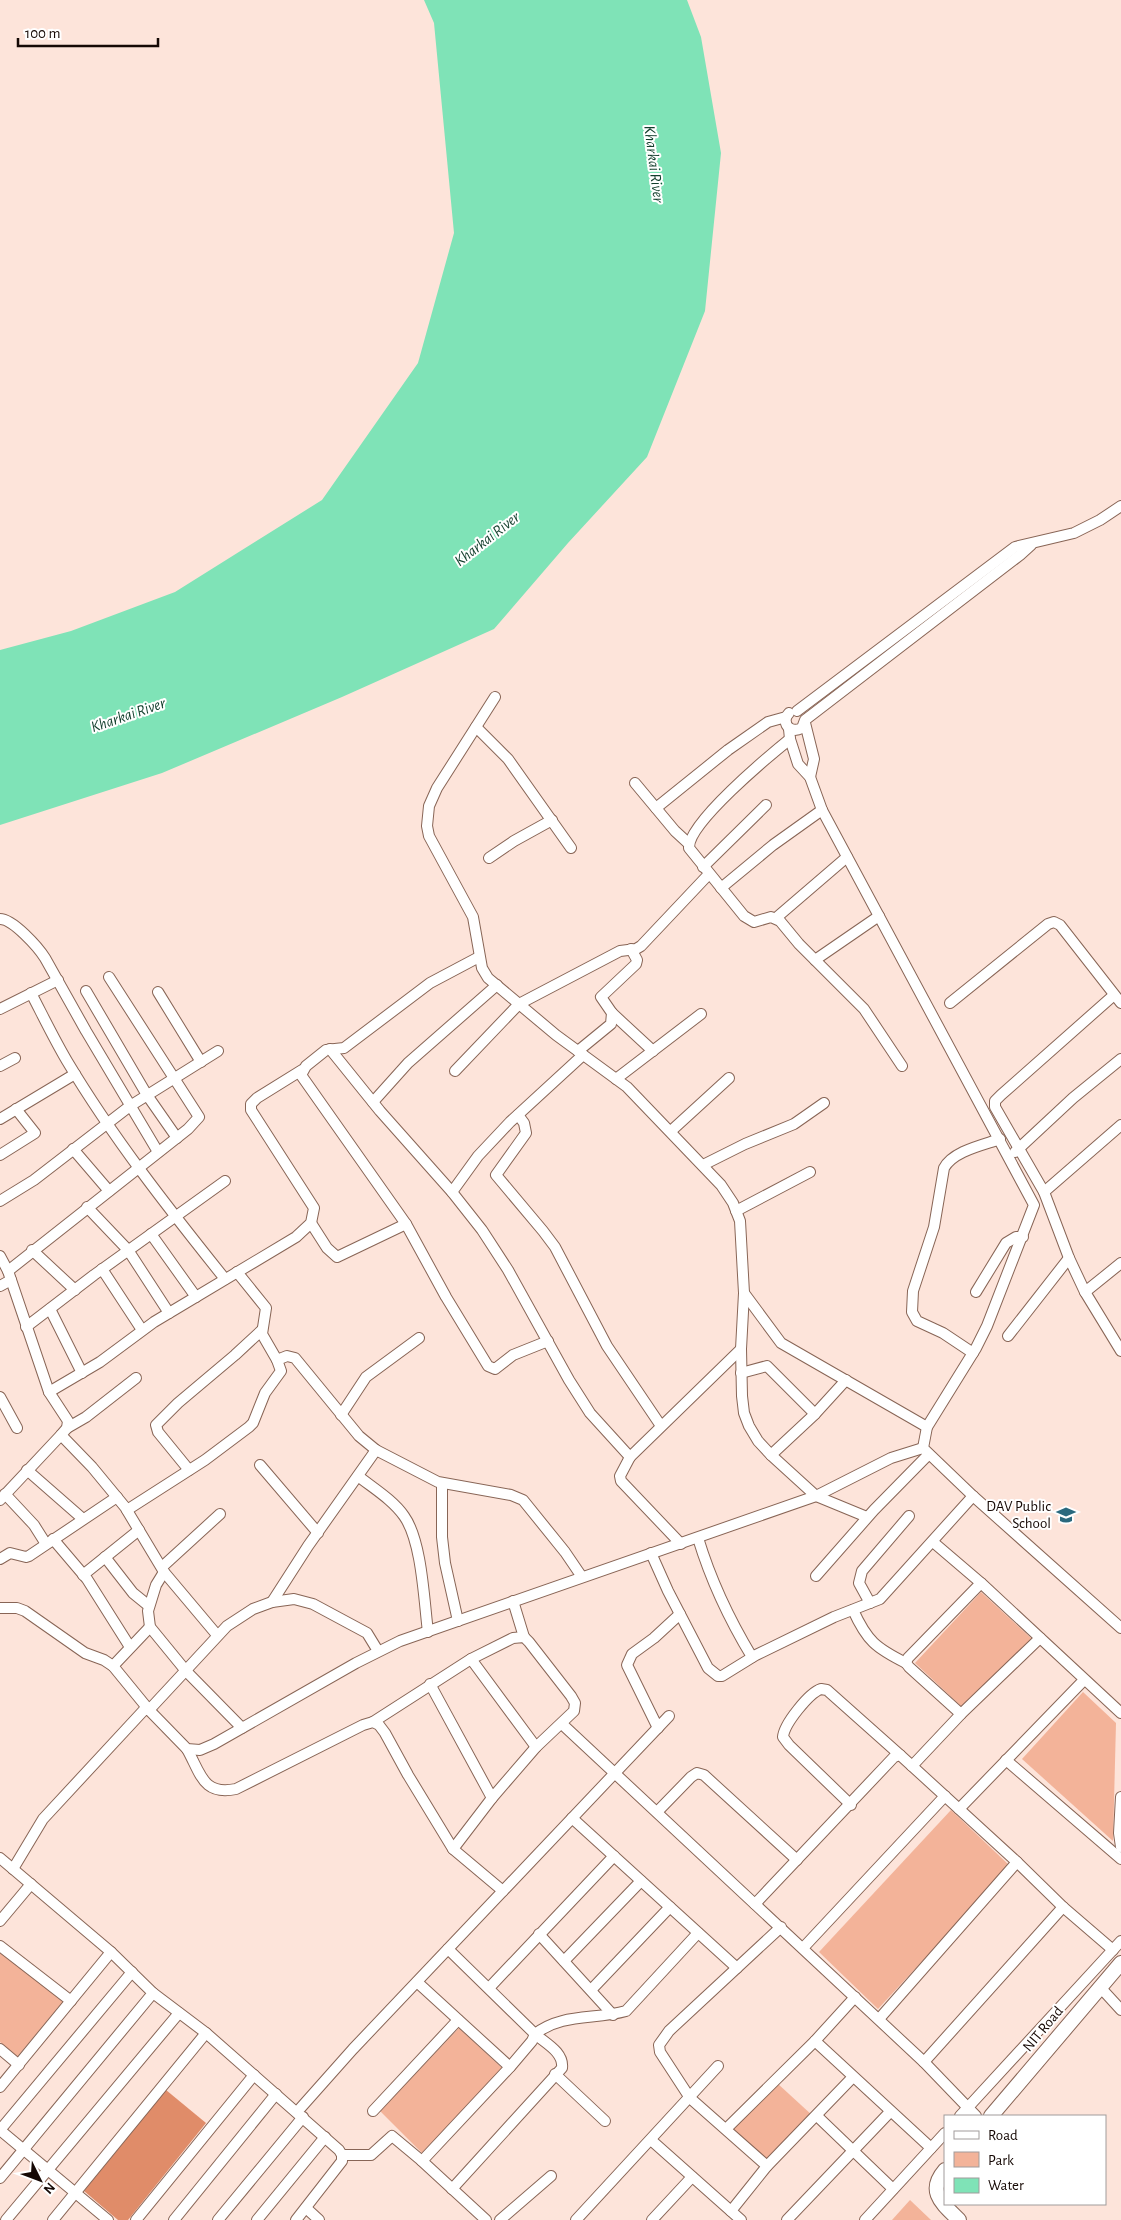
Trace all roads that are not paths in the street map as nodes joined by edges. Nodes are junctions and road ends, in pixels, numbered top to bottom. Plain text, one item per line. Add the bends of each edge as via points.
1 (1121, 506) edge
2 (1031, 544) junction
3 (495, 697) dead end
4 (797, 711) junction
5 (786, 717) junction
6 (805, 721) junction
7 (476, 727) junction
8 (790, 734) junction
9 (810, 777) junction
10 (635, 783) dead end
11 (766, 805) dead end
12 (656, 808) junction
13 (822, 810) junction
14 (552, 820) junction
15 (688, 843) junction
16 (572, 848) dead end
17 (847, 857) junction
18 (489, 858) dead end
19 (706, 871) junction
20 (721, 888) junction
21 (879, 916) junction
22 (776, 918) junction
23 (0, 919) edge
24 (631, 950) junction
25 (479, 957) junction
26 (815, 960) junction
27 (109, 977) dead end
28 (58, 980) junction
29 (497, 985) junction
30 (86, 991) dead end
31 (158, 992) dead end
32 (31, 994) junction
33 (1118, 999) edge
34 (950, 1003) dead end
35 (519, 1004) junction
36 (0, 1009) edge
37 (612, 1013) junction
38 (701, 1014) dead end
39 (330, 1049) junction
40 (653, 1051) junction
41 (218, 1052) dead end
42 (580, 1053) junction
43 (15, 1058) dead end
44 (1121, 1059) edge
45 (201, 1062) junction
46 (0, 1066) edge
47 (902, 1066) dead end
48 (302, 1070) junction
49 (456, 1071) dead end
50 (75, 1074) junction
51 (175, 1078) junction
52 (729, 1078) dead end
53 (616, 1079) junction
54 (147, 1095) junction
55 (373, 1102) junction
56 (824, 1103) dead end
57 (130, 1106) junction
58 (16, 1109) junction
59 (518, 1115) junction
60 (0, 1119) edge
61 (107, 1123) junction
62 (1121, 1126) edge
63 (671, 1131) junction
64 (177, 1138) junction
65 (1000, 1139) junction
66 (1018, 1148) junction
67 (73, 1149) junction
68 (158, 1152) junction
69 (0, 1156) edge
70 (1009, 1156) junction
71 (703, 1165) junction
72 (138, 1168) junction
73 (810, 1172) dead end
74 (225, 1181) dead end
75 (108, 1190) junction
76 (452, 1192) junction
77 (1044, 1192) junction
78 (0, 1201) edge
79 (87, 1207) junction
80 (736, 1210) junction
81 (176, 1217) junction
82 (311, 1223) junction
83 (406, 1224) junction
84 (151, 1234) junction
85 (1023, 1237) junction
86 (32, 1250) junction
87 (128, 1250) junction
88 (0, 1256) edge
89 (1069, 1258) junction
90 (1121, 1263) edge
91 (102, 1270) junction
92 (237, 1272) junction
93 (10, 1276) junction
94 (225, 1279) junction
95 (0, 1286) edge
96 (75, 1290) junction
97 (976, 1292) dead end
98 (1085, 1292) junction
99 (744, 1293) junction
100 (196, 1297) junction
101 (50, 1309) junction
102 (169, 1313) junction
103 (26, 1327) junction
104 (142, 1330) junction
105 (262, 1330) junction
106 (1008, 1336) dead end
107 (419, 1338) dead end
108 (548, 1341) junction
109 (741, 1349) junction
110 (1121, 1351) edge
111 (973, 1353) junction
112 (277, 1360) junction
113 (82, 1373) junction
114 (741, 1373) junction
115 (136, 1378) dead end
116 (846, 1380) junction
117 (49, 1392) junction
118 (0, 1397) edge
119 (815, 1414) junction
120 (341, 1415) junction
121 (661, 1426) junction
122 (928, 1427) junction
123 (17, 1428) dead end
124 (64, 1431) junction
125 (376, 1450) junction
126 (926, 1451) junction
127 (771, 1455) junction
128 (630, 1458) junction
129 (260, 1465) dead end
130 (27, 1470) junction
131 (189, 1470) junction
132 (358, 1476) junction
133 (442, 1484) junction
134 (816, 1496) junction
135 (972, 1496) junction
136 (2, 1497) edge
137 (117, 1497) junction
138 (127, 1510) junction
139 (220, 1514) dead end
140 (909, 1516) dead end
141 (867, 1517) junction
142 (83, 1519) junction
143 (139, 1530) junction
144 (318, 1533) junction
145 (698, 1538) junction
146 (50, 1542) junction
147 (933, 1542) junction
148 (681, 1544) junction
149 (652, 1553) junction
150 (105, 1557) junction
151 (0, 1559) edge
152 (163, 1570) junction
153 (83, 1575) junction
154 (816, 1576) dead end
155 (582, 1577) junction
156 (981, 1583) junction
157 (513, 1601) junction
158 (272, 1602) junction
159 (870, 1603) junction
160 (149, 1606) junction
161 (0, 1608) edge
162 (853, 1610) junction
163 (680, 1614) junction
164 (458, 1621) junction
165 (150, 1627) junction
166 (1121, 1628) edge
167 (428, 1632) junction
168 (217, 1635) junction
169 (524, 1637) junction
170 (1040, 1638) junction
171 (130, 1648) junction
172 (378, 1650) junction
173 (752, 1658) junction
174 (471, 1659) junction
175 (906, 1663) junction
176 (113, 1666) junction
177 (186, 1671) junction
178 (1084, 1680) junction
179 (430, 1684) junction
180 (149, 1710) junction
181 (1121, 1713) edge
182 (961, 1714) junction
183 (669, 1716) dead end
184 (373, 1722) junction
185 (562, 1724) junction
186 (242, 1728) junction
187 (658, 1728) junction
188 (536, 1747) junction
189 (188, 1748) junction
190 (900, 1755) junction
191 (1006, 1760) junction
192 (912, 1766) junction
193 (616, 1772) junction
194 (945, 1796) junction
195 (1121, 1797) edge
196 (492, 1798) junction
197 (851, 1805) junction
198 (959, 1809) junction
199 (657, 1812) junction
200 (572, 1818) junction
201 (1121, 1847) edge
202 (453, 1849) junction
203 (614, 1856) junction
204 (1121, 1859) edge
205 (797, 1860) junction
206 (1017, 1862) junction
207 (5, 1865) edge
208 (641, 1881) junction
209 (31, 1884) junction
210 (502, 1892) junction
211 (755, 1904) junction
212 (670, 1907) junction
213 (1063, 1907) junction
214 (0, 1922) edge
215 (781, 1927) junction
216 (539, 1934) junction
217 (698, 1934) junction
218 (1121, 1941) edge
219 (0, 1946) edge
220 (803, 1948) junction
221 (448, 1949) junction
222 (1113, 1950) junction
223 (112, 1952) junction
224 (564, 1961) junction
225 (1121, 1963) edge
226 (737, 1968) junction
227 (132, 1972) junction
228 (417, 1982) junction
229 (1100, 1987) junction
230 (489, 1988) junction
231 (591, 1990) junction
232 (153, 1993) junction
233 (855, 1997) junction
234 (71, 2001) junction
235 (1121, 2010) edge
236 (179, 2013) junction
237 (614, 2015) junction
238 (879, 2019) junction
239 (458, 2020) junction
240 (206, 2033) junction
241 (534, 2034) junction
242 (814, 2041) junction
243 (0, 2049) edge
244 (924, 2062) junction
245 (18, 2065) junction
246 (718, 2066) dead end
247 (510, 2067) junction
248 (556, 2074) junction
249 (254, 2075) junction
250 (852, 2078) junction
251 (0, 2087) edge
252 (276, 2094) junction
253 (690, 2098) junction
254 (967, 2107) junction
255 (373, 2111) dead end
256 (890, 2112) junction
257 (300, 2114) junction
258 (961, 2115) edge
259 (975, 2115) edge
260 (991, 2115) edge
261 (817, 2116) junction
262 (605, 2121) dead end
263 (0, 2130) edge
264 (726, 2130) junction
265 (944, 2134) edge
266 (325, 2137) junction
267 (651, 2140) junction
268 (931, 2148) junction
269 (24, 2150) junction
270 (853, 2150) junction
271 (342, 2155) junction
272 (422, 2161) junction
273 (767, 2166) junction
274 (47, 2169) junction
275 (944, 2171) edge
276 (551, 2176) dead end
277 (692, 2177) junction
278 (0, 2178) edge
279 (452, 2189) junction
280 (893, 2189) junction
281 (76, 2192) junction
282 (944, 2204) edge
283 (945, 2205) edge
284 (306, 2208) junction
285 (731, 2211) junction
286 (655, 2219) edge
287 (6, 2220) edge
288 (53, 2220) edge
289 (108, 2220) edge
290 (136, 2220) edge
291 (174, 2220) edge
292 (218, 2220) edge
293 (257, 2220) edge
294 (296, 2220) edge
295 (319, 2220) edge
296 (486, 2220) edge
297 (500, 2220) edge
298 (576, 2220) edge
299 (741, 2220) edge
300 (787, 2220) edge
301 (865, 2220) edge
302 (959, 2220) edge

1 - 2 street via 1084,528
2 - 4 street via 1015,547
2 - 6 street
3 - 7 street
4 - 5 street
4 - 6 street
5 - 8 street
5 - 12 street via 768,722
6 - 8 street via 799,730
6 - 9 street via 814,759
7 - 14 street via 508,758
7 - 25 street via 437,788 429,806 427,826 429,836 473,917
8 - 9 street via 798,764
8 - 15 street via 698,825
9 - 13 street
10 - 12 street
11 - 19 street
12 - 15 street
13 - 17 street
13 - 20 street
14 - 16 street
14 - 18 street
15 - 19 street
17 - 21 street
17 - 22 street
19 - 20 street
19 - 24 street via 641,946
20 - 22 street via 750,921
21 - 26 street
21 - 65 street
22 - 26 street
23 - 28 street via 11,923 39,949
24 - 35 street via 620,951
24 - 37 street via 636,964 601,997
25 - 29 street via 482,968
25 - 39 street via 430,983 344,1048
26 - 47 street via 864,1009
27 - 51 street
28 - 32 street
28 - 57 street
29 - 35 street
29 - 55 street via 408,1063
30 - 54 street
31 - 45 street
32 - 36 street
32 - 50 street
33 - 34 street via 1054,922
33 - 66 street via 995,1101 997,1113
35 - 42 street
35 - 49 street
37 - 40 street
37 - 42 street via 611,1024
38 - 40 street
39 - 48 street
39 - 55 street
40 - 53 street
41 - 45 street
42 - 53 street
42 - 59 street
43 - 46 street
44 - 66 street
45 - 51 street
48 - 82 street via 257,1098 251,1110 314,1208
48 - 83 street via 303,1080
50 - 58 street
50 - 61 street
51 - 54 street
51 - 64 street via 199,1117
52 - 63 street
53 - 63 street
54 - 57 street
54 - 64 street
55 - 76 street
56 - 71 street via 794,1124
57 - 61 street
57 - 68 street
58 - 60 street
58 - 69 street via 35,1133
59 - 76 street via 478,1156
59 - 121 street via 526,1133 496,1175 555,1248 607,1346
61 - 67 street
61 - 72 street
62 - 77 street
63 - 71 street
64 - 68 street
65 - 70 street
65 - 111 street via 962,1154 944,1168 934,1227 912,1291 916,1321 943,1333
66 - 70 street
66 - 77 street
67 - 75 street
67 - 78 street via 34,1180
68 - 72 street
70 - 85 street via 1034,1205
71 - 80 street via 721,1185
72 - 75 street
72 - 81 street
73 - 80 street
74 - 81 street
75 - 79 street
76 - 108 street via 487,1238
77 - 89 street
79 - 86 street
79 - 87 street
80 - 99 street via 740,1221
81 - 84 street
81 - 94 street
82 - 83 street via 337,1257
82 - 92 street via 296,1237
83 - 108 street via 446,1297 491,1368 495,1369 513,1355
84 - 87 street
84 - 100 street
85 - 97 street via 1006,1243
85 - 111 street
86 - 93 street
86 - 96 street
87 - 91 street
87 - 102 street
88 - 93 street
89 - 98 street
89 - 106 street
90 - 98 street
91 - 96 street
91 - 104 street
92 - 94 street
92 - 105 street via 266,1308
93 - 95 street
93 - 103 street
94 - 100 street
96 - 101 street
98 - 110 street
99 - 109 street
99 - 116 street via 781,1343
100 - 102 street
101 - 103 street
101 - 113 street
102 - 104 street
103 - 117 street
104 - 113 street
105 - 112 street
105 - 131 street via 156,1425 158,1432
107 - 120 street via 366,1376
108 - 128 street via 590,1413
109 - 114 street
109 - 121 street
111 - 122 street
112 - 120 street via 287,1356 295,1358
112 - 131 street via 281,1371 265,1393 253,1423
113 - 117 street
114 - 119 street via 767,1366
114 - 127 street via 744,1412 758,1441
115 - 124 street
116 - 119 street
116 - 122 street
117 - 124 street via 68,1421
118 - 123 street
119 - 127 street
120 - 125 street via 366,1444
121 - 128 street
122 - 126 street
124 - 130 street
124 - 137 street
125 - 132 street
125 - 133 street
126 - 134 street via 891,1458
126 - 135 street
126 - 141 street
127 - 134 street
128 - 148 street via 620,1476 621,1481
129 - 144 street
130 - 136 street
130 - 142 street
131 - 138 street
132 - 144 street
132 - 167 street via 408,1521 418,1551
133 - 155 street via 511,1495 523,1500
133 - 164 street via 442,1546
134 - 141 street
134 - 145 street
135 - 147 street
135 - 166 street
136 - 146 street
137 - 138 street
137 - 142 street
138 - 143 street
139 - 152 street
140 - 159 street via 862,1571 859,1583
141 - 154 street
142 - 146 street
143 - 150 street
143 - 152 street
144 - 158 street
145 - 148 street
145 - 173 street via 708,1572
146 - 151 street via 26,1557 10,1554
146 - 153 street
147 - 156 street
147 - 159 street via 883,1596
148 - 149 street
149 - 155 street
149 - 163 street
150 - 153 street
150 - 160 street via 133,1593
152 - 160 street
152 - 168 street
153 - 171 street
155 - 157 street
156 - 170 street
156 - 175 street
157 - 164 street
157 - 169 street
158 - 168 street via 237,1618
158 - 172 street via 294,1599 313,1604 366,1633
159 - 162 street
160 - 165 street
161 - 176 street via 25,1611 85,1652
162 - 173 street
162 - 175 street via 869,1639
163 - 173 street via 708,1668 718,1676 726,1675
163 - 187 street via 632,1654 627,1665
164 - 167 street
165 - 171 street
165 - 177 street
167 - 172 street
168 - 177 street
169 - 174 street via 513,1638
169 - 185 street via 575,1703 574,1711
170 - 178 street
170 - 182 street
171 - 176 street
172 - 186 street
174 - 179 street
174 - 188 street
175 - 182 street
176 - 180 street
177 - 180 street
177 - 186 street
178 - 181 street
178 - 191 street
179 - 184 street
179 - 196 street
180 - 189 street
180 - 207 street via 138,1715
182 - 192 street
183 - 187 street
184 - 189 street via 227,1791 217,1791 205,1782
184 - 202 street via 385,1734
185 - 188 street
185 - 193 street
186 - 189 street via 207,1747
187 - 193 street
188 - 196 street
190 - 192 street
190 - 197 street via 894,1757
190 - 197 street via 827,1690 821,1689 810,1696 786,1726 783,1737
191 - 198 street
191 - 204 street
192 - 194 street
193 - 199 street
193 - 200 street
194 - 198 street
194 - 220 street
195 - 201 street
196 - 202 street
197 - 205 street
198 - 206 street
199 - 205 street via 696,1773 704,1776
199 - 211 street
200 - 203 street
200 - 210 street
202 - 210 street
203 - 208 street
203 - 216 street
205 - 211 street
206 - 213 street
206 - 238 street
207 - 209 street
208 - 212 street
208 - 224 street
209 - 214 street
209 - 223 street
210 - 221 street
211 - 215 street
212 - 217 street
212 - 231 street
213 - 222 street
213 - 244 street
215 - 220 street
215 - 226 street
216 - 224 street
216 - 230 street
217 - 226 street
217 - 237 street via 632,2006
218 - 222 street
219 - 234 street
220 - 233 street
221 - 228 street
221 - 230 street
222 - 254 street
223 - 227 street
223 - 234 street
224 - 231 street
225 - 229 main road, NIT Road
226 - 253 street via 669,2031 659,2045 660,2052
227 - 232 street
227 - 263 street
228 - 239 street
228 - 257 street
229 - 235 street
229 - 260 main road, NIT Road
230 - 241 street
231 - 237 street
232 - 236 street
232 - 269 street
233 - 238 street
233 - 242 street
234 - 245 street
236 - 240 street
236 - 274 street
237 - 241 street via 568,2018 553,2022
238 - 244 street
239 - 247 street
239 - 255 street
240 - 249 street
240 - 281 street
241 - 247 street
241 - 248 street via 563,2060 562,2068
242 - 250 street
242 - 264 street
243 - 245 street
244 - 254 street
245 - 251 street
246 - 253 street
247 - 272 street
248 - 262 street
248 - 279 street
249 - 252 street
249 - 290 street
250 - 256 street
250 - 261 street
252 - 257 street
252 - 291 street
253 - 264 street
253 - 267 street
254 - 258 street
254 - 259 street
256 - 268 street
256 - 270 street
257 - 266 street
257 - 292 street
261 - 270 street
261 - 273 street
263 - 269 street
264 - 273 street
265 - 268 street
266 - 271 street
266 - 293 street
267 - 277 street
267 - 298 street
268 - 280 street
269 - 274 street
269 - 278 street
270 - 280 street
270 - 300 street
271 - 272 street via 371,2155 392,2136
271 - 284 street via 342,2160
272 - 279 street
273 - 285 street
274 - 281 street
274 - 287 street
275 - 282 main road via 938,2178 936,2191
276 - 297 street
277 - 285 street
277 - 286 street
279 - 296 street
280 - 301 street
281 - 288 street
281 - 289 street
283 - 302 main road
284 - 294 street
284 - 295 street
285 - 299 street

